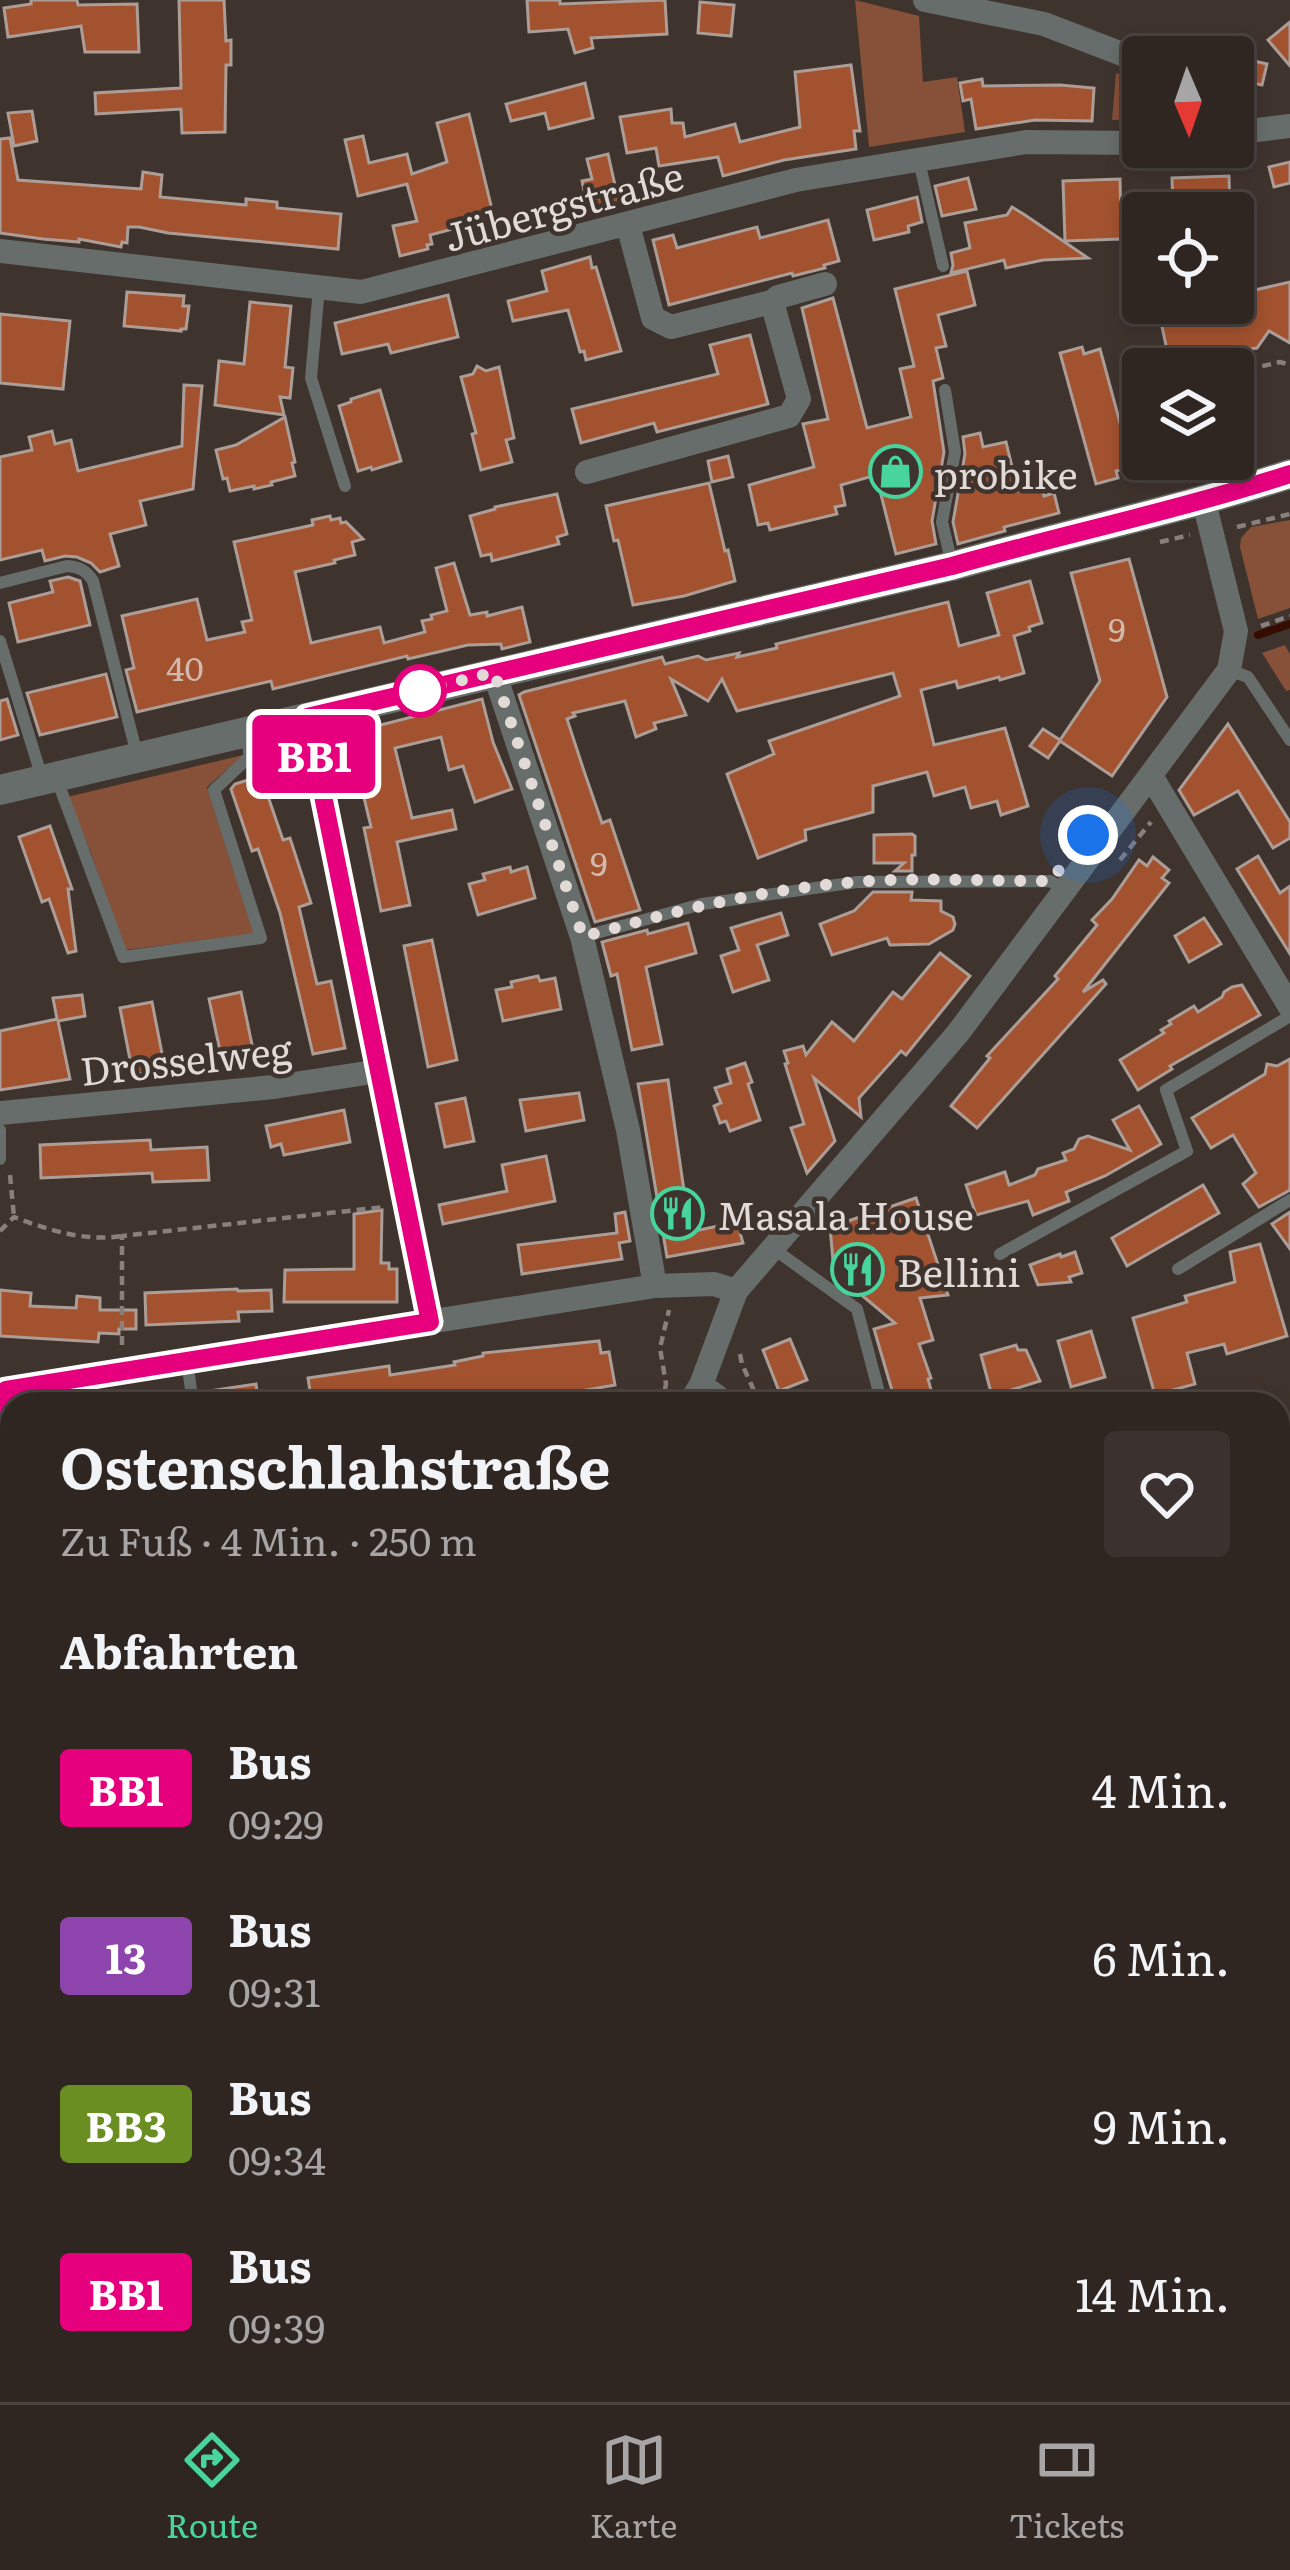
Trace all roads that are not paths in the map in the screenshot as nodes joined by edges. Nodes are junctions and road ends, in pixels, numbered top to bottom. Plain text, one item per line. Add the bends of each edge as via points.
1 (925, 0) edge
2 (1122, 54) edge
3 (1254, 125) edge
4 (1290, 127) edge
5 (1122, 143) edge
6 (919, 160) junction
7 (628, 225) junction
8 (0, 251) edge
9 (943, 266) dead end
10 (825, 284) dead end
11 (319, 289) junction
12 (772, 302) junction
13 (945, 390) dead end
14 (587, 472) dead end
15 (1290, 474) edge
16 (345, 486) dead end
17 (1290, 494) edge
18 (1204, 502) junction
19 (952, 566) junction
20 (0, 583) edge
21 (0, 640) edge
22 (1229, 670) junction
23 (494, 672) junction
24 (307, 717) junction
25 (245, 732) junction
26 (1290, 740) edge
27 (137, 757) junction
28 (1151, 776) junction
29 (49, 778) junction
30 (0, 790) edge
31 (1067, 890) junction
32 (583, 937) junction
33 (1290, 1011) edge
34 (380, 1071) junction
35 (0, 1113) edge
36 (0, 1130) edge
37 (0, 1159) edge
38 (1290, 1200) edge
39 (774, 1249) junction
40 (1000, 1254) dead end
41 (1178, 1269) dead end
42 (736, 1291) junction
43 (662, 1294) junction
44 (430, 1322) junction
45 (187, 1360) junction
46 (3, 1390) edge
47 (191, 1392) edge
48 (696, 1392) edge
49 (879, 1392) edge

1 - 2 street via 1044,24
3 - 4 street
5 - 6 street, Jübergstraße via 1025,142
6 - 7 street, Jübergstraße via 796,180
6 - 9 lane
7 - 11 street, Jübergstraße via 373,290
7 - 12 street via 653,318 671,328
8 - 11 street, Jübergstraße
10 - 12 street
11 - 16 lane via 311,378
12 - 14 street via 799,399 789,416
13 - 19 lane via 956,452 942,522
15 - 18 street
17 - 18 street
18 - 19 street
18 - 22 street via 1236,631
19 - 23 street
20 - 27 lane via 67,566 88,572
21 - 29 lane
22 - 26 lane via 1248,677
22 - 28 street
23 - 24 street
23 - 32 street
24 - 25 street
24 - 34 street
25 - 27 street
25 - 29 lane via 250,756 214,790 261,938 123,957
27 - 29 street
28 - 31 street
28 - 33 street
29 - 30 street
31 - 32 lane via 1050,881 857,882 702,904
31 - 39 street
32 - 43 street
33 - 40 lane via 1166,1090 1187,1151
34 - 35 street, Drosselweg
34 - 44 street
36 - 37 lane
38 - 41 lane
39 - 42 street
39 - 49 lane via 857,1309
42 - 43 street via 714,1284
42 - 48 street
43 - 44 street
44 - 45 street
45 - 46 street
45 - 47 lane

